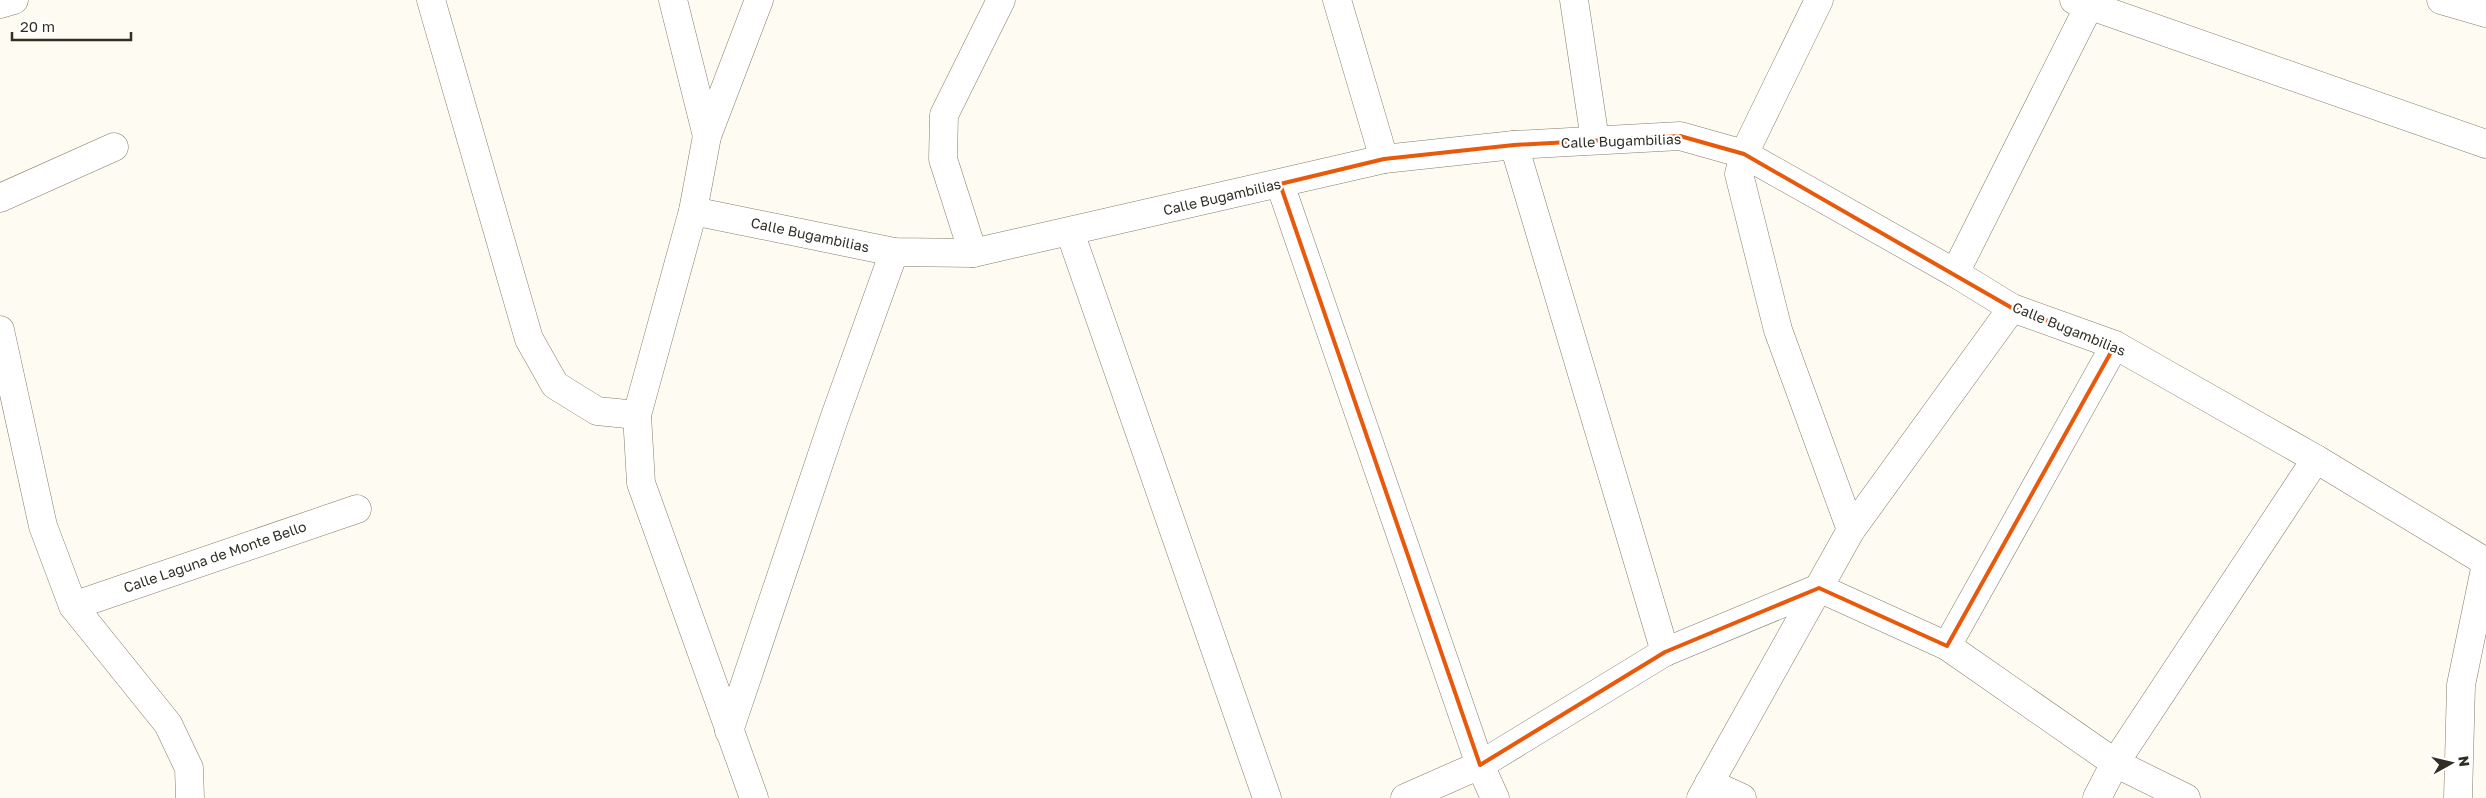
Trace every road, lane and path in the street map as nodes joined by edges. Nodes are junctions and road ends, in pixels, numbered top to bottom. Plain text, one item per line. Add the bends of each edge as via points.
1 (14, 0) edge
2 (431, 0) edge
3 (673, 0) edge
4 (760, 0) edge
5 (1001, 0) edge
6 (1336, 0) edge
7 (1574, 0) edge
8 (1819, 0) edge
9 (2441, 0) edge
10 (2082, 3) edge
11 (0, 4) edge
12 (2486, 13) edge
13 (707, 136) junction
14 (1595, 140) junction
15 (2486, 144) edge
16 (1514, 145) junction
17 (114, 147) dead end
18 (1744, 154) junction
19 (1384, 159) junction
20 (1280, 184) junction
21 (0, 198) edge
22 (693, 211) junction
23 (1070, 232) junction
24 (894, 252) junction
25 (973, 253) junction
26 (1955, 272) junction
27 (2012, 308) junction
28 (0, 330) edge
29 (2115, 345) junction
30 (637, 415) junction
31 (2316, 458) junction
32 (357, 509) dead end
33 (1851, 530) junction
34 (2486, 563) edge
35 (1819, 588) junction
36 (73, 606) junction
37 (1947, 646) junction
38 (1665, 652) junction
39 (729, 731) junction
40 (1480, 764) junction
41 (2116, 764) junction
42 (1705, 791) edge
43 (190, 798) edge
44 (754, 798) edge
45 (1266, 798) edge
46 (1404, 798) edge
47 (1495, 798) edge
48 (1742, 798) edge
49 (2097, 798) edge
50 (2186, 798) edge
51 (2458, 798) edge

1 - 11 street
2 - 30 street via 529,339 555,385 597,411
3 - 13 street
4 - 13 street
5 - 25 street via 944,115 943,159
6 - 19 street
7 - 14 street
8 - 18 street
9 - 12 street
10 - 15 street
10 - 26 street
13 - 22 street
14 - 16 street, Calle Bugambilias
14 - 18 street, Calle Bugambilias via 1680,136
16 - 19 street, Calle Bugambilias
16 - 38 street
17 - 21 street
18 - 26 street, Calle Bugambilias
18 - 33 street via 1739,174 1778,330
19 - 20 street, Calle Bugambilias
20 - 23 street, Calle Bugambilias
20 - 40 street
22 - 24 street, Calle Bugambilias
22 - 30 street
23 - 25 street, Calle Bugambilias
23 - 45 street
24 - 25 street, Calle Bugambilias
24 - 39 street
26 - 27 street, Calle Bugambilias
27 - 29 street, Calle Bugambilias
27 - 33 street
28 - 36 street via 43,526
29 - 31 street, Calle Bugambilias
29 - 37 street
30 - 39 street via 641,483
31 - 34 street, Calle Bugambilias
31 - 41 street
32 - 36 street, Calle Laguna de Monte Bello
33 - 35 street
34 - 51 street via 2461,685
35 - 37 street
35 - 38 street
35 - 42 street
36 - 43 street via 168,724 189,768
37 - 41 street
38 - 40 street
39 - 44 street
40 - 46 street
40 - 47 street
41 - 49 street
41 - 50 street
42 - 48 street

